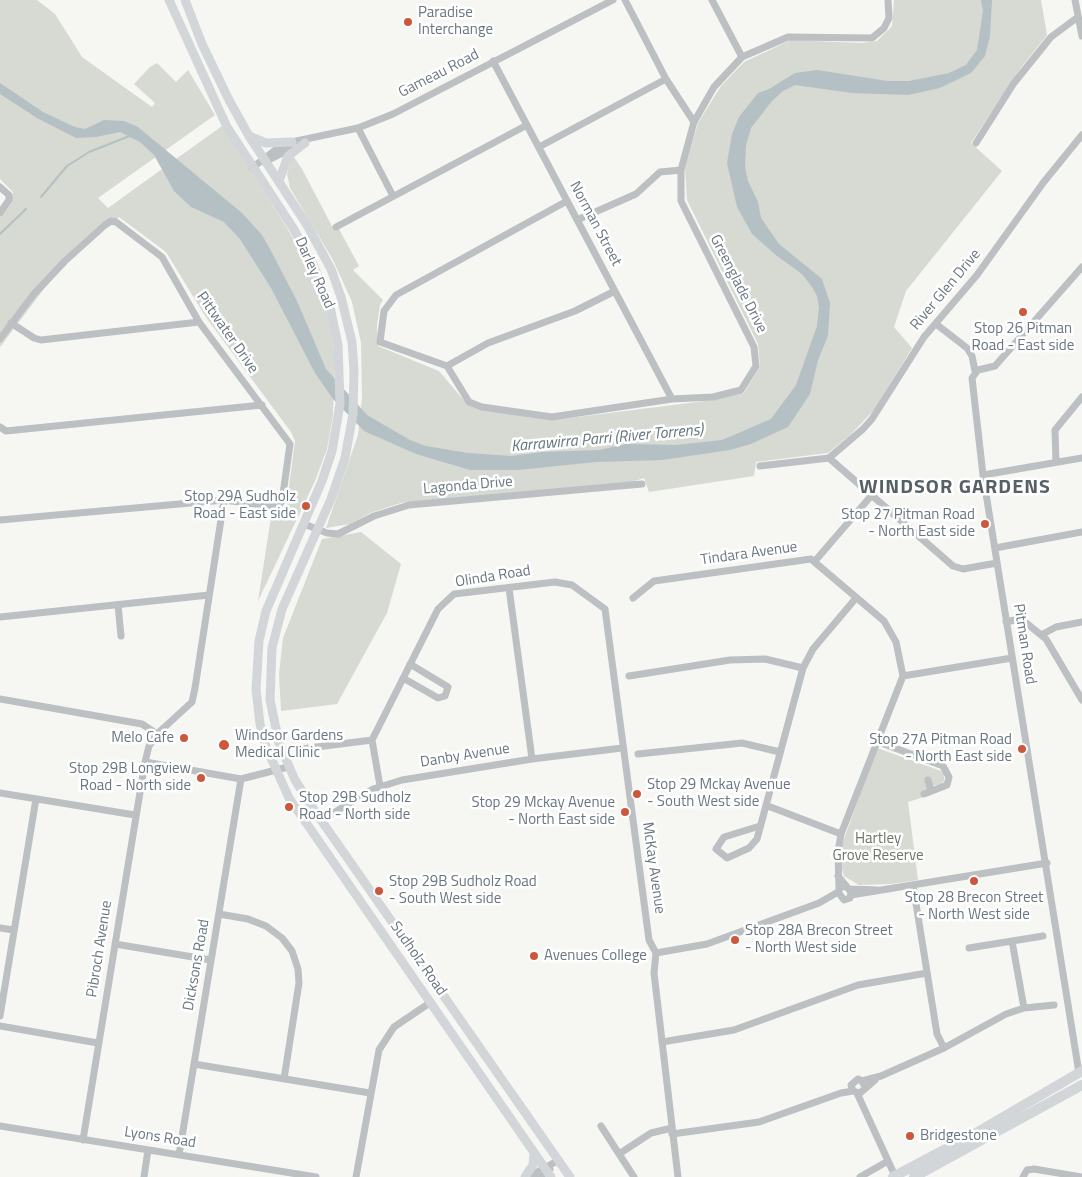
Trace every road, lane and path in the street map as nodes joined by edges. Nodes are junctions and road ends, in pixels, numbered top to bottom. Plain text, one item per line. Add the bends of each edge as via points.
1 (168, 0) edge
2 (185, 0) edge
3 (613, 0) edge
4 (625, 0) edge
5 (712, 0) edge
6 (888, 0) edge
7 (1075, 0) edge
8 (1078, 16) junction
9 (1082, 36) edge
10 (742, 57) junction
11 (494, 62) junction
12 (666, 79) junction
13 (694, 122) junction
14 (527, 125) junction
15 (358, 128) junction
16 (1082, 135) edge
17 (249, 136) junction
18 (327, 136) junction
19 (292, 142) junction
20 (305, 143) junction
21 (976, 143) dead end
22 (538, 147) junction
23 (265, 160) junction
24 (252, 168) junction
25 (681, 170) junction
26 (279, 181) junction
27 (0, 187) edge
28 (393, 196) junction
29 (567, 201) junction
30 (0, 214) edge
31 (577, 220) junction
32 (336, 227) dead end
33 (1082, 266) edge
34 (615, 291) junction
35 (199, 322) junction
36 (11, 323) junction
37 (936, 324) junction
38 (0, 339) edge
39 (447, 366) junction
40 (974, 372) junction
41 (1082, 397) edge
42 (672, 399) junction
43 (262, 405) junction
44 (0, 427) edge
45 (829, 458) junction
46 (1082, 458) edge
47 (1056, 462) junction
48 (760, 466) dead end
49 (983, 475) junction
50 (642, 484) dead end
51 (871, 496) junction
52 (224, 500) junction
53 (0, 520) edge
54 (304, 524) junction
55 (317, 529) junction
56 (1082, 532) edge
57 (995, 548) junction
58 (815, 561) junction
59 (997, 563) junction
60 (509, 588) junction
61 (209, 595) junction
62 (633, 598) dead end
63 (856, 598) junction
64 (118, 604) junction
65 (605, 609) joint
66 (0, 617) edge
67 (1006, 622) junction
68 (1082, 622) edge
69 (1040, 635) junction
70 (121, 636) dead end
71 (1012, 658) junction
72 (410, 664) junction
73 (803, 668) junction
74 (629, 676) dead end
75 (903, 676) junction
76 (403, 678) junction
77 (0, 699) edge
78 (1082, 700) edge
79 (156, 734) junction
80 (372, 740) junction
81 (876, 741) junction
82 (622, 748) junction
83 (301, 749) dead end
84 (780, 752) junction
85 (638, 754) dead end
86 (532, 758) junction
87 (145, 762) junction
88 (288, 767) junction
89 (275, 771) junction
90 (241, 779) junction
91 (928, 780) dead end
92 (380, 786) junction
93 (0, 793) edge
94 (36, 799) junction
95 (768, 806) junction
96 (135, 815) junction
97 (322, 820) junction
98 (308, 825) junction
99 (760, 826) junction
100 (841, 834) junction
101 (1046, 863) junction
102 (913, 885) junction
103 (844, 892) junction
104 (219, 914) junction
105 (0, 928) edge
106 (14, 930) junction
107 (1043, 936) dead end
108 (1012, 941) junction
109 (115, 944) junction
110 (409, 946) junction
111 (969, 948) dead end
112 (656, 953) junction
113 (396, 954) junction
114 (211, 960) junction
115 (927, 973) junction
116 (431, 1002) junction
117 (1054, 1005) dead end
118 (1024, 1008) junction
119 (0, 1016) edge
120 (0, 1026) edge
121 (662, 1042) junction
122 (98, 1043) junction
123 (944, 1048) junction
124 (194, 1064) junction
125 (1080, 1072) edge
126 (284, 1079) junction
127 (1082, 1085) edge
128 (858, 1088) junction
129 (370, 1093) junction
130 (0, 1126) edge
131 (601, 1126) dead end
132 (672, 1131) junction
133 (84, 1140) junction
134 (148, 1150) junction
135 (534, 1153) junction
136 (619, 1154) junction
137 (179, 1155) junction
138 (559, 1160) junction
139 (888, 1161) junction
140 (545, 1173) edge
141 (1025, 1174) edge
142 (144, 1177) edge
143 (316, 1177) edge
144 (356, 1177) edge
145 (526, 1177) edge
146 (570, 1177) edge
147 (634, 1177) edge
148 (678, 1177) edge
149 (860, 1177) edge
150 (894, 1177) edge
151 (914, 1177) edge
152 (1082, 1177) edge

1 - 24 main road, Darley Road via 216,106
2 - 17 main road, Darley Road via 202,44
3 - 11 street, Gameau Road
4 - 12 street
5 - 10 street
6 - 10 street, Greenglade Drive via 889,18 884,28 872,38 788,37
7 - 8 street
8 - 9 street
8 - 21 street via 1051,37 1014,83
10 - 13 street, Greenglade Drive via 714,87
11 - 14 street, Norman Street
11 - 15 street, Gameau Road via 393,114
12 - 13 street
12 - 22 street
13 - 25 street, Greenglade Drive
14 - 22 street, Norman Street
14 - 28 street
15 - 18 street, Gameau Road
15 - 28 street
16 - 37 street, River Glen Drive via 1043,183 977,276
17 - 19 main road via 266,143
17 - 23 main road, Darley Road
18 - 19 street, Gameau Road
18 - 20 street, Gameau Road
19 - 23 street, Gameau Road
20 - 23 street, Gameau Road
20 - 26 main road via 288,156
22 - 29 street, Norman Street
23 - 24 street, Gameau Road
23 - 26 main road, Darley Road
24 - 54 main road, Darley Road via 293,228 319,277 333,319 339,358 338,425 325,474
25 - 31 street via 660,172 636,194
25 - 42 street, Greenglade Drive via 681,201 754,347 756,366 741,390 713,397
26 - 55 main road, Darley Road via 320,248 336,283 349,326 354,370 350,434 339,476
27 - 30 street via 8,195 8,204
28 - 32 street
29 - 31 street, Norman Street
29 - 39 street via 396,295 384,311 380,342
31 - 34 street, Norman Street
33 - 40 street via 995,366
34 - 39 street via 575,311 488,343
34 - 42 street, Norman Street
35 - 36 street via 41,340
35 - 36 street, Pittwater Drive via 162,257 116,222 111,222 66,261
35 - 43 street, Pittwater Drive
36 - 38 street
37 - 40 street via 967,348 972,356
37 - 45 street, River Glen Drive via 920,342 872,419
39 - 42 street, Greenglade Drive via 468,402 482,407 552,417
40 - 49 street, Pitman Road via 972,395
41 - 47 street via 1055,430
43 - 44 street via 6,431
43 - 52 street, Pittwater Drive via 290,444 282,501 278,507
45 - 48 street
45 - 51 street
46 - 47 street
47 - 49 street
49 - 57 street, Pitman Road
50 - 55 street, Lagonda Drive via 409,505 374,516 345,532 332,534
51 - 58 street
51 - 59 street via 953,566 963,569
52 - 53 street
52 - 61 street
54 - 55 street, Lagonda Drive
54 - 89 main road, Darley Road via 266,611 257,653 258,713
55 - 88 main road, Darley Road via 282,609 270,661 271,710
56 - 57 street
57 - 59 street, Pitman Road
58 - 62 street, Tindara Avenue via 654,581
58 - 63 street, Tindara Avenue
59 - 67 street, Pitman Road
60 - 65 street, Olinda Road via 555,582 572,585
60 - 72 street, Olinda Road via 454,594 438,609
60 - 86 street
61 - 64 street
61 - 79 street via 192,702
63 - 73 street via 813,649
63 - 75 street, Tindara Avenue via 879,616 889,629 897,647
64 - 66 street
64 - 70 street
65 - 82 street, McKay Avenue
67 - 69 street via 1018,619
67 - 71 street, Pitman Road
68 - 69 street via 1056,627
69 - 78 street via 1050,645
71 - 75 street
71 - 101 street, Pitman Road
72 - 76 street, Olinda Road
72 - 76 street via 448,687 445,696 438,698
73 - 74 street via 765,660 730,660
73 - 84 street
75 - 81 street
76 - 80 street, Olinda Road
77 - 79 street via 142,724
79 - 87 street, Pibroch Avenue
80 - 83 street
80 - 92 street
81 - 91 street via 943,766 949,777 946,785 927,793
81 - 100 street
82 - 86 street, Danby Avenue
82 - 112 street, McKay Avenue via 649,940
84 - 85 street via 742,743
84 - 95 street
86 - 92 street, Danby Avenue
87 - 90 street
87 - 96 street, Pibroch Avenue
88 - 89 street
88 - 97 main road, Sudholz Road
89 - 90 street
89 - 98 main road, Sudholz Road
90 - 104 street, Dicksons Road
92 - 97 street, Danby Avenue
93 - 94 street
94 - 96 street
94 - 106 street
95 - 99 street
95 - 100 street
96 - 109 street, Pibroch Avenue
97 - 98 main road
97 - 110 main road, Sudholz Road
98 - 113 main road, Sudholz Road
99 - 99 street via 757,839 750,848 727,858 716,849 724,837
100 - 103 street via 838,876
101 - 102 street
101 - 125 street, Pitman Road via 1056,942
102 - 103 street via 870,894
102 - 115 street
103 - 112 street via 707,944
104 - 114 street, Dicksons Road
104 - 126 street via 266,926 292,951 299,983
105 - 106 street
106 - 119 street
107 - 108 street
108 - 111 street
108 - 118 street
109 - 114 street
109 - 122 street, Pibroch Avenue
110 - 113 main road
110 - 138 main road, Sudholz Road
112 - 121 street, McKay Avenue via 654,973
113 - 116 main road, Sudholz Road
114 - 124 street, Dicksons Road
115 - 121 street via 858,985 734,1030
115 - 123 street via 937,1034
116 - 129 street via 388,1034 376,1058
116 - 135 main road, Sudholz Road
117 - 118 street
118 - 123 street via 1006,1014
120 - 122 street
121 - 132 street, McKay Avenue
122 - 133 street, Pibroch Avenue
123 - 128 street
124 - 126 street
124 - 137 street, Dicksons Road
125 - 127 highway
125 - 150 highway
126 - 129 street
127 - 151 highway
128 - 132 street via 759,1122
128 - 139 street
129 - 144 street
130 - 133 street, Lyons Road
131 - 136 street
132 - 136 street via 651,1133
132 - 148 street, McKay Avenue
133 - 134 street, Lyons Road
134 - 137 street, Lyons Road
134 - 142 street
135 - 140 main road, Sudholz Road
135 - 145 main road via 533,1165
136 - 147 street
137 - 143 street, Lyons Road
138 - 140 street
138 - 146 main road, Sudholz Road
139 - 149 street
139 - 150 street
140 - 145 street
141 - 152 street via 1034,1169

